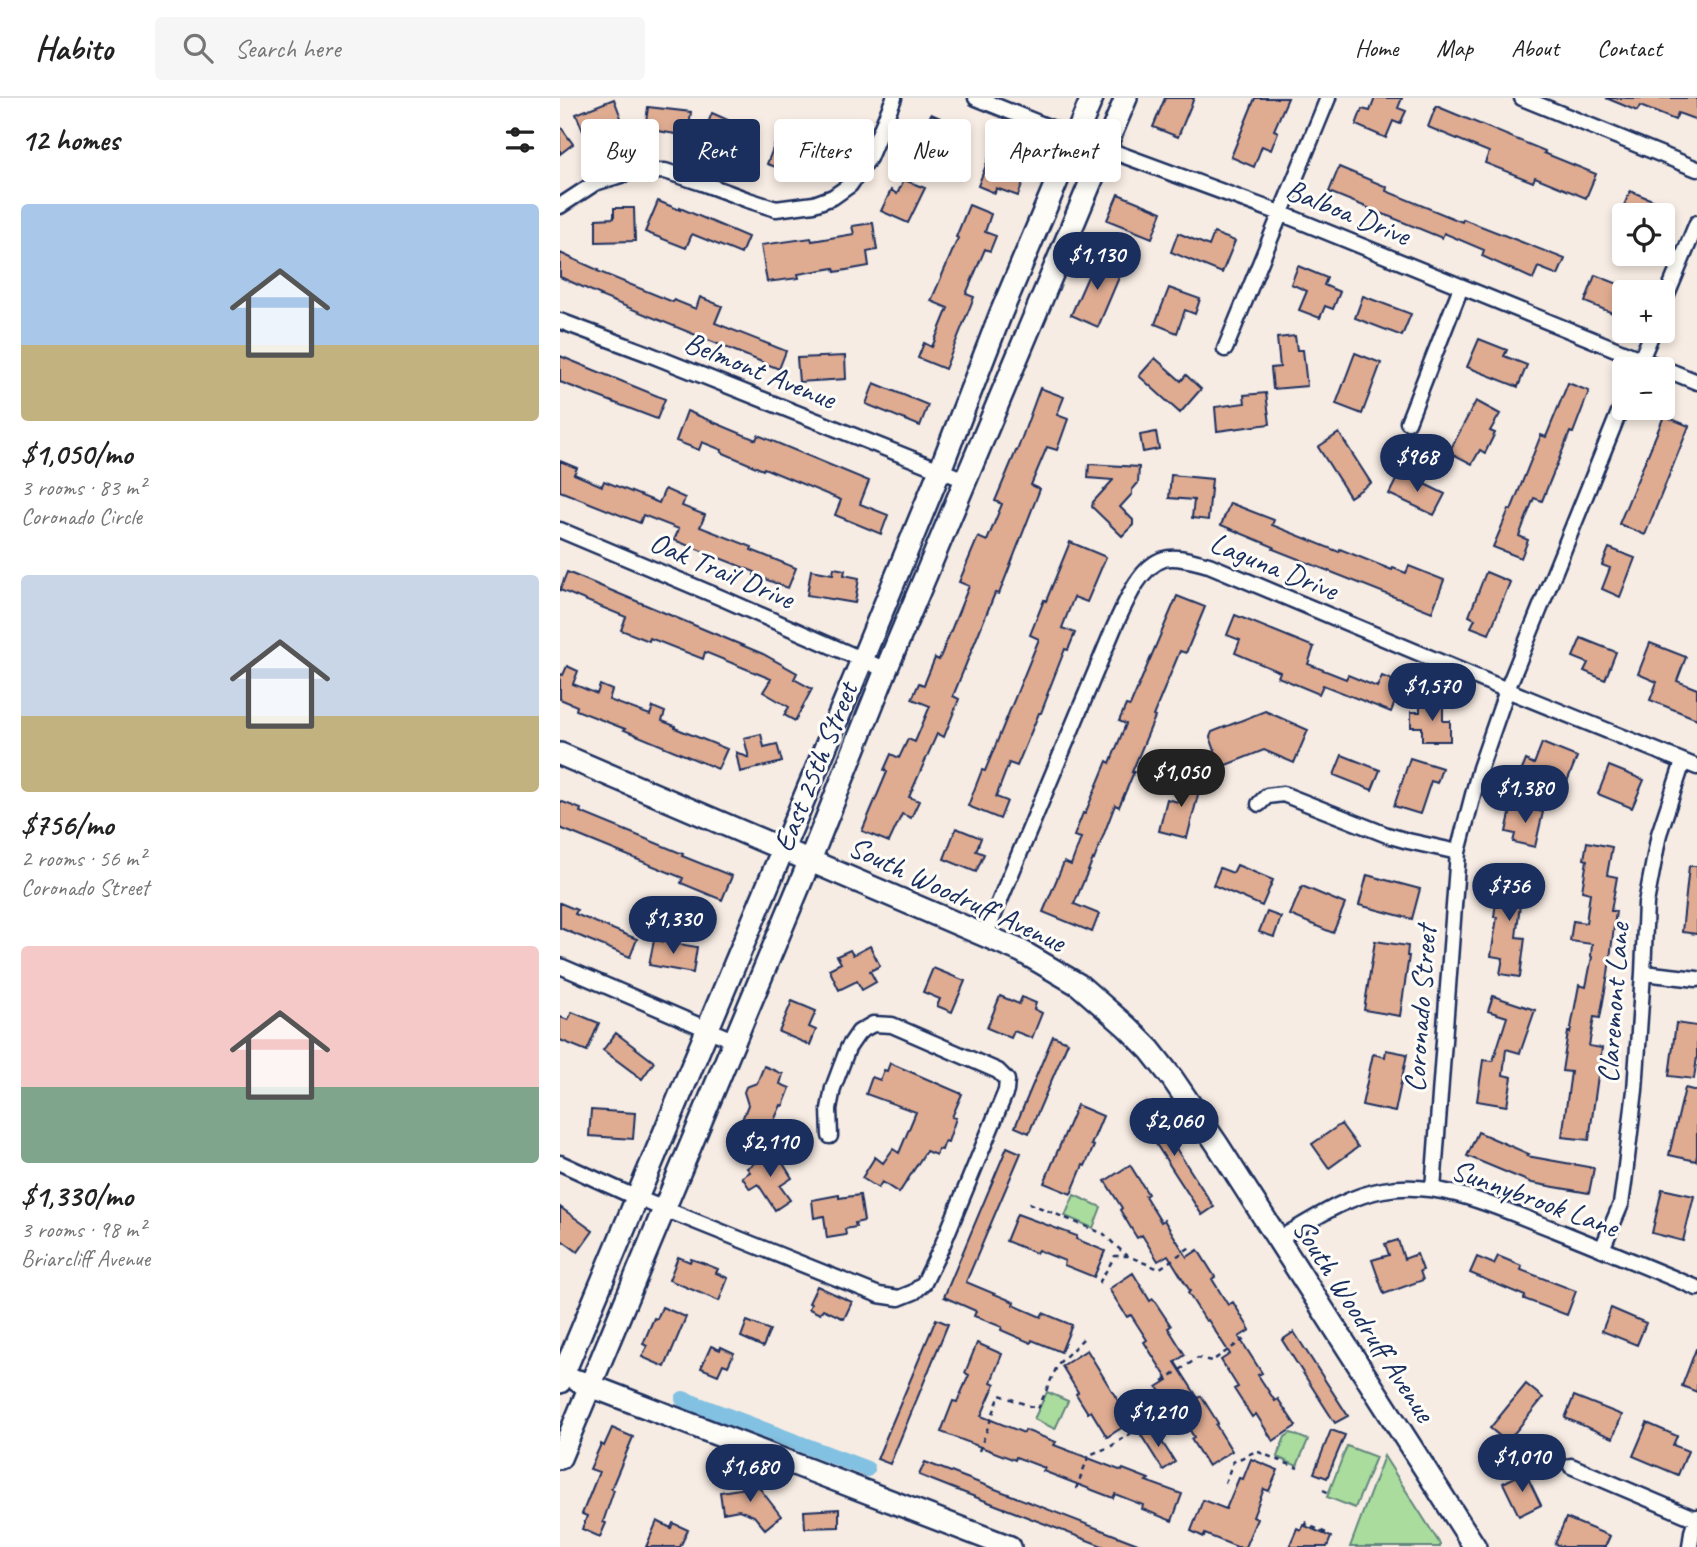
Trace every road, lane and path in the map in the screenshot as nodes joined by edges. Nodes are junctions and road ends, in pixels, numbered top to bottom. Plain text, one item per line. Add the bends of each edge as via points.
1 (894, 98) edge
2 (976, 98) edge
3 (1092, 98) edge
4 (1126, 98) edge
5 (1328, 98) edge
6 (1521, 98) edge
7 (1028, 119) edge
8 (1084, 119) edge
9 (1117, 119) edge
10 (1121, 154) edge
11 (1697, 169) edge
12 (1057, 182) edge
13 (1091, 182) edge
14 (560, 206) edge
15 (1280, 213) junction
16 (1697, 223) edge
17 (1673, 280) edge
18 (1461, 287) junction
19 (560, 321) edge
20 (1225, 349) dead end
21 (1623, 357) edge
22 (1675, 375) edge
23 (1697, 382) edge
24 (1616, 420) edge
25 (1408, 422) dead end
26 (940, 470) junction
27 (965, 480) junction
28 (560, 530) edge
29 (862, 660) junction
30 (886, 670) junction
31 (1507, 691) junction
32 (560, 754) edge
33 (1690, 764) edge
34 (1259, 804) dead end
35 (782, 849) junction
36 (1458, 852) junction
37 (810, 860) junction
38 (989, 927) junction
39 (560, 966) edge
40 (1643, 973) junction
41 (1697, 979) edge
42 (707, 1030) junction
43 (735, 1041) junction
44 (830, 1136) dead end
45 (560, 1164) edge
46 (1433, 1189) junction
47 (637, 1198) junction
48 (1029, 1203) dead end
49 (664, 1208) junction
50 (1277, 1240) junction
51 (1193, 1245) dead end
52 (1117, 1247) junction
53 (1602, 1249) junction
54 (1115, 1256) junction
55 (1128, 1256) junction
56 (1099, 1283) dead end
57 (1697, 1288) edge
58 (1246, 1338) dead end
59 (1083, 1339) dead end
60 (561, 1377) edge
61 (1163, 1381) dead end
62 (590, 1386) junction
63 (1136, 1430) dead end
64 (979, 1451) dead end
65 (560, 1458) edge
66 (1571, 1466) dead end
67 (1298, 1468) dead end
68 (1225, 1483) dead end
69 (1076, 1489) dead end
70 (1323, 1490) dead end
71 (1329, 1493) dead end
72 (1697, 1518) edge
73 (1306, 1521) dead end
74 (1326, 1533) dead end
75 (1010, 1547) edge
76 (1475, 1547) edge
77 (1690, 1547) edge

1 - 14 street via 869,158 850,185 814,204 776,209 665,171 631,172 595,183
2 - 7 street, Balboa Drive
3 - 8 street, East 25th Street
4 - 9 street, East 25th Street
5 - 15 street
6 - 11 street
10 - 15 street, Balboa Drive
12 - 26 street, East 25th Street
13 - 27 street, East 25th Street
15 - 18 street, Balboa Drive
15 - 20 street
16 - 17 street
18 - 21 street, Balboa Drive
18 - 25 street
19 - 26 street, Belmont Avenue
22 - 23 street, Balboa Drive
24 - 31 street, Coronado Street
26 - 27 street, Belmont Avenue
26 - 29 street, East 25th Street
27 - 30 street, East 25th Street
28 - 29 street, Oak Trail Drive
29 - 30 street, Oak Trail Drive
29 - 35 street, East 25th Street
30 - 37 street, East 25th Street
31 - 33 street, Laguna Drive
31 - 36 street, Coronado Street
31 - 38 street, Laguna Drive via 1209,565 1166,558 1147,568 1130,594
32 - 35 street, South Woodruff Avenue
33 - 40 street, Claremont Lane via 1659,834 1646,903
34 - 36 street via 1267,796 1283,794 1387,835
35 - 37 street, South Woodruff Avenue
35 - 42 street, East 25th Street
36 - 46 street, Coronado Street
37 - 38 street, South Woodruff Avenue
37 - 43 street, East 25th Street
38 - 50 street, South Woodruff Avenue via 1079,985 1150,1050
39 - 42 street
40 - 41 street
40 - 53 street, Claremont Lane via 1624,1183
42 - 43 street
42 - 47 street, East 25th Street
43 - 49 street, East 25th Street
44 - 49 street via 833,1087 848,1048 859,1032 873,1024 892,1025 998,1071 1007,1080 924,1283 899,1298 878,1295
45 - 47 street
46 - 50 street, Sunnybrook Lane via 1371,1193 1341,1204
46 - 53 street, Sunnybrook Lane via 1485,1203
47 - 49 street
47 - 60 street, East 25th Street
48 - 52 path via 1104,1234
49 - 62 street, East 25th Street
50 - 76 street, South Woodruff Avenue
51 - 55 path via 1159,1269
52 - 54 path
52 - 55 path
53 - 57 street, Sunnybrook Lane
54 - 55 path
54 - 56 path
58 - 61 path via 1212,1361 1198,1358
59 - 64 path via 1058,1364 1038,1409 1000,1395
60 - 62 street
62 - 65 street, East 25th Street
62 - 75 street
63 - 69 path via 1089,1455
66 - 72 street
67 - 68 path via 1256,1451 1233,1462
70 - 71 path
72 - 77 street
73 - 74 path

